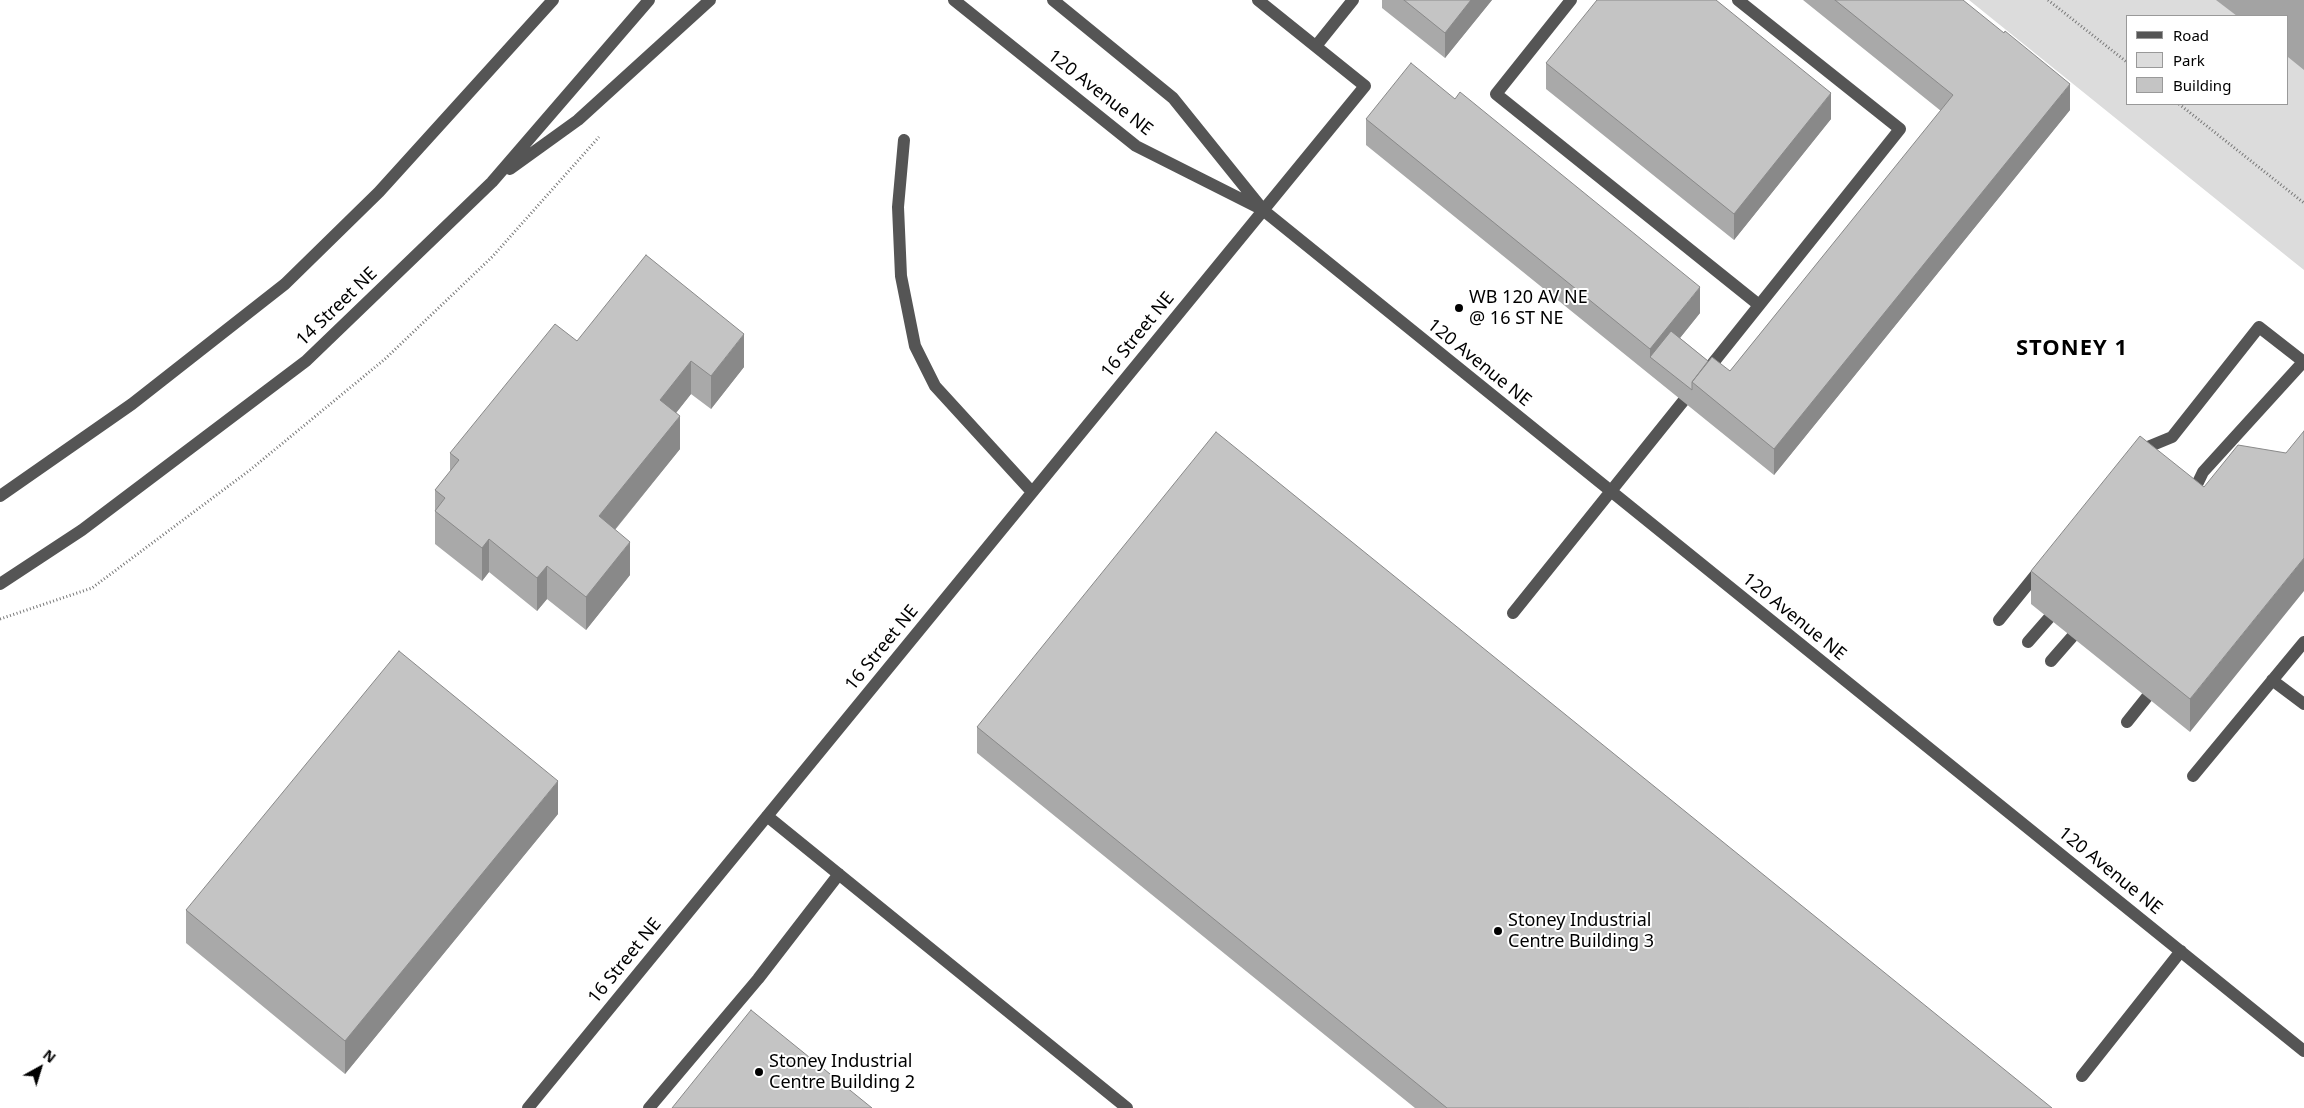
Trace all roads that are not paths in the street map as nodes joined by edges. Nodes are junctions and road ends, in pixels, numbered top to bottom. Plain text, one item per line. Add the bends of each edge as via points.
1 (553, 0) edge
2 (649, 0) edge
3 (710, 0) edge
4 (954, 0) edge
5 (1052, 0) edge
6 (1258, 0) edge
7 (1353, 0) edge
8 (1571, 0) edge
9 (1738, 0) edge
10 (1316, 46) junction
11 (904, 140) dead end
12 (492, 182) junction
13 (1263, 210) junction
14 (1759, 305) junction
15 (2304, 362) edge
16 (2132, 459) edge
17 (2202, 472) junction
18 (2187, 479) edge
19 (1611, 491) junction
20 (1032, 492) junction
21 (0, 496) edge
22 (2186, 507) edge
23 (2050, 558) edge
24 (0, 584) edge
25 (1514, 613) dead end
26 (2049, 618) edge
27 (1999, 620) dead end
28 (2072, 637) edge
29 (2028, 642) dead end
30 (2304, 642) edge
31 (2050, 661) dead end
32 (2272, 680) junction
33 (2147, 697) edge
34 (2304, 704) edge
35 (2127, 722) dead end
36 (2193, 776) dead end
37 (767, 816) junction
38 (839, 874) junction
39 (2181, 951) junction
40 (2304, 1051) edge
41 (2082, 1076) dead end
42 (528, 1108) edge
43 (650, 1108) edge
44 (1127, 1108) edge

1 - 21 street via 379,192 285,284 132,404
2 - 12 street, 14 Street NE
3 - 12 street via 578,120
4 - 13 street, 120 Avenue NE via 1136,146
5 - 13 street, 120 Avenue NE via 1173,98
6 - 10 street
7 - 10 street
8 - 14 street via 1496,94
9 - 14 street via 1900,129
10 - 13 street, 16 Street NE via 1365,86
11 - 20 street via 898,207 901,276 915,346 935,386
12 - 24 street, 14 Street NE via 306,361 82,530
13 - 19 street, 120 Avenue NE
13 - 20 street, 16 Street NE
14 - 19 street
15 - 16 street via 2259,327 2172,437 2138,451
15 - 17 street
17 - 18 street
17 - 22 street
19 - 25 street
19 - 39 street, 120 Avenue NE
20 - 37 street, 16 Street NE
23 - 27 street
26 - 29 street
28 - 31 street
30 - 32 street
32 - 34 street
32 - 36 street
33 - 35 street
37 - 38 street
37 - 42 street, 16 Street NE
38 - 43 street via 758,979
38 - 44 street
39 - 40 street, 120 Avenue NE
39 - 41 street

